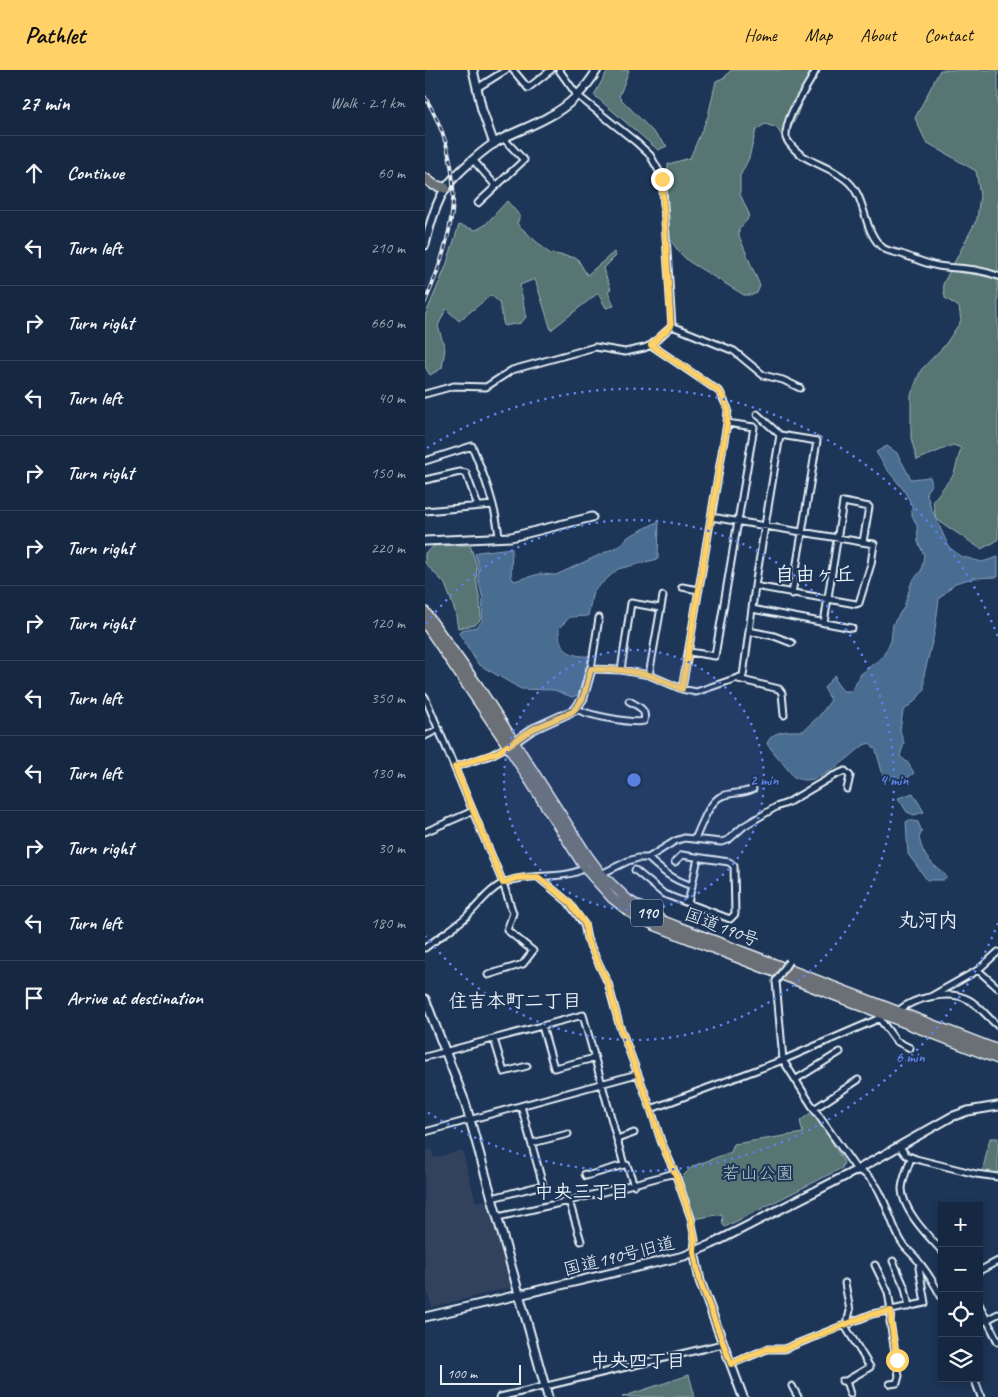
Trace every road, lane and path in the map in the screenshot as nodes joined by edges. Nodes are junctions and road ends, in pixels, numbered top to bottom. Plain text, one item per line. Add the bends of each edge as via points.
1 (473, 70) edge
2 (506, 70) edge
3 (513, 70) edge
4 (551, 70) edge
5 (597, 70) edge
6 (816, 70) edge
7 (563, 71) edge
8 (477, 88) junction
9 (577, 95) junction
10 (504, 138) junction
11 (494, 144) junction
12 (474, 160) junction
13 (425, 178) edge
14 (496, 186) junction
15 (445, 188) junction
16 (478, 203) dead end
17 (425, 245) edge
18 (998, 276) edge
19 (671, 326) junction
20 (651, 345) junction
21 (799, 388) dead end
22 (425, 394) edge
23 (757, 414) dead end
24 (727, 423) junction
25 (780, 435) junction
26 (425, 461) edge
27 (425, 480) edge
28 (478, 506) junction
29 (493, 506) junction
30 (425, 511) edge
31 (592, 517) dead end
32 (711, 517) junction
33 (739, 521) junction
34 (766, 526) junction
35 (802, 532) junction
36 (499, 537) junction
37 (837, 538) junction
38 (425, 541) edge
39 (863, 542) junction
40 (755, 586) junction
41 (682, 587) dead end
42 (699, 590) junction
43 (792, 594) junction
44 (663, 596) dead end
45 (828, 599) junction
46 (660, 608) junction
47 (752, 609) junction
48 (425, 612) edge
49 (599, 618) dead end
50 (824, 622) junction
51 (425, 624) edge
52 (852, 628) dead end
53 (749, 631) junction
54 (792, 643) dead end
55 (689, 652) junction
56 (591, 669) junction
57 (621, 670) junction
58 (649, 675) junction
59 (737, 679) junction
60 (682, 689) junction
61 (425, 697) edge
62 (629, 701) dead end
63 (576, 708) junction
64 (784, 715) dead end
65 (439, 730) junction
66 (425, 736) edge
67 (511, 744) junction
68 (455, 767) junction
69 (753, 789) dead end
70 (847, 789) dead end
71 (473, 811) junction
72 (425, 832) edge
73 (695, 839) junction
74 (648, 858) junction
75 (697, 858) junction
76 (675, 862) dead end
77 (585, 868) junction
78 (635, 870) dead end
79 (538, 877) junction
80 (597, 877) junction
81 (503, 883) junction
82 (692, 886) junction
83 (688, 903) junction
84 (425, 948) edge
85 (998, 952) edge
86 (789, 961) dead end
87 (978, 970) junction
88 (488, 975) dead end
89 (998, 988) edge
90 (932, 997) junction
91 (425, 999) edge
92 (897, 1012) junction
93 (883, 1017) junction
94 (543, 1026) junction
95 (998, 1026) edge
96 (494, 1039) junction
97 (910, 1048) dead end
98 (998, 1050) edge
99 (445, 1052) junction
100 (840, 1052) dead end
101 (425, 1057) edge
102 (595, 1058) junction
103 (998, 1059) edge
104 (783, 1060) junction
105 (527, 1066) dead end
106 (637, 1074) junction
107 (795, 1080) junction
108 (858, 1080) dead end
109 (602, 1084) junction
110 (521, 1106) junction
111 (998, 1106) edge
112 (651, 1109) junction
113 (814, 1109) junction
114 (471, 1120) junction
115 (425, 1132) edge
116 (634, 1133) dead end
117 (568, 1134) dead end
118 (617, 1139) junction
119 (532, 1143) junction
120 (900, 1147) junction
121 (911, 1158) junction
122 (624, 1165) junction
123 (857, 1170) junction
124 (675, 1173) junction
125 (585, 1174) dead end
126 (998, 1177) edge
127 (634, 1185) junction
128 (492, 1198) junction
129 (569, 1201) junction
130 (498, 1217) junction
131 (581, 1242) dead end
132 (938, 1247) edge
133 (694, 1252) junction
134 (893, 1261) dead end
135 (998, 1261) edge
136 (920, 1263) junction
137 (875, 1265) dead end
138 (983, 1269) edge
139 (845, 1283) dead end
140 (939, 1292) edge
141 (519, 1295) junction
142 (909, 1307) junction
143 (891, 1311) junction
144 (983, 1312) edge
145 (998, 1314) edge
146 (425, 1318) edge
147 (987, 1320) junction
148 (983, 1322) edge
149 (847, 1325) junction
150 (998, 1342) edge
151 (723, 1344) junction
152 (731, 1364) junction
153 (975, 1382) edge
154 (890, 1384) dead end
155 (792, 1386) dead end
156 (546, 1387) junction
157 (850, 1394) dead end
158 (500, 1397) edge
159 (548, 1397) edge
160 (743, 1397) edge
161 (799, 1397) edge
162 (981, 1397) edge

1 - 8 street
2 - 8 street
3 - 4 street via 528,88
5 - 9 street
6 - 18 street via 787,124 786,138 793,150 805,159 835,171 855,188 871,232 883,248 936,266
7 - 9 street
8 - 11 street
9 - 10 street via 549,117
9 - 19 street via 637,142 659,170
10 - 11 street
10 - 14 street via 524,160
11 - 12 street
12 - 14 street
12 - 15 street
13 - 15 highway via 433,185
14 - 16 street
15 - 17 street
19 - 20 street
19 - 21 street via 726,347 763,374
20 - 22 street via 625,352 595,347 512,370 486,387 454,386
20 - 24 street via 720,392 728,409
23 - 25 street
24 - 32 street
24 - 33 street via 754,428
25 - 34 street
25 - 35 street via 817,441
26 - 29 street via 472,446
27 - 28 street via 466,473
28 - 29 street
28 - 30 street
29 - 36 street
31 - 36 street
32 - 33 street
32 - 42 street
33 - 34 street
33 - 55 street via 715,656
34 - 35 street
34 - 40 street
35 - 37 street
35 - 43 street
36 - 38 street
37 - 39 street
37 - 39 street via 843,502 869,506
37 - 45 street
39 - 45 street via 874,544 859,603
40 - 43 street
40 - 47 street
41 - 42 street
42 - 55 street
43 - 45 street
44 - 46 street
45 - 50 street
46 - 57 street via 631,603
46 - 58 street
47 - 50 street
47 - 53 street
48 - 67 highway, 国道190号 / 190 via 473,678
49 - 56 street
50 - 52 street
51 - 67 highway, 国道190号 / 190
53 - 54 street
53 - 59 street via 743,676
55 - 60 street
56 - 57 street
56 - 63 street via 583,698
57 - 58 street
58 - 60 street
59 - 60 street via 696,692
59 - 64 street via 779,689
61 - 65 street
62 - 63 street via 643,710 644,721 584,713
63 - 67 street
65 - 66 street
65 - 68 street
67 - 68 street via 491,755
67 - 77 highway, 国道190号 / 190
67 - 80 highway, 国道190号 / 190 via 587,855
68 - 71 street
69 - 73 street via 713,801
70 - 73 street via 850,776 845,771 743,826 728,840
71 - 72 street
71 - 81 street
73 - 74 street via 675,841
74 - 80 street via 628,861
74 - 82 street via 667,875
75 - 76 street via 681,855
75 - 82 street
75 - 83 street via 729,862 734,866 735,914 729,919
77 - 79 street via 569,874
77 - 80 highway, 国道190号 / 190
78 - 83 street via 664,894
79 - 81 street via 517,878
79 - 106 street via 569,902 585,924 587,940 608,983
80 - 92 highway, 国道190号 / 190 via 663,921
80 - 93 highway, 国道190号 / 190 via 621,906 654,926
81 - 84 street
81 - 88 street via 513,913 507,930 533,951 523,964
82 - 83 street
85 - 87 street
86 - 104 street, bridge via 776,981
87 - 89 street
87 - 90 street
90 - 92 street via 924,997
90 - 95 street via 967,999
91 - 99 street
92 - 93 street
92 - 98 highway, 国道190号 / 190
93 - 97 street via 896,1042
93 - 103 highway, 国道190号 / 190
93 - 104 street
94 - 96 street
94 - 102 street via 555,1068
94 - 102 street via 583,1015
96 - 99 street
96 - 105 street via 504,1072
99 - 101 street
99 - 114 street
100 - 107 street
102 - 109 street
104 - 107 street
104 - 112 street
106 - 109 street
106 - 112 street
107 - 113 street
108 - 113 street
109 - 110 street
109 - 118 street
110 - 114 street
110 - 119 street
111 - 120 street, 国道190号旧道 via 951,1117
112 - 124 street
113 - 123 street
114 - 115 street
114 - 128 street
116 - 118 street
117 - 119 street
118 - 122 street
119 - 128 street via 543,1185
120 - 121 street
120 - 123 street, 国道190号旧道
121 - 126 street
121 - 132 street via 903,1194 919,1226
122 - 125 street
122 - 127 street via 627,1165
123 - 133 street, 国道190号旧道
123 - 136 street via 871,1178 903,1244
124 - 127 street
124 - 133 street via 691,1218
127 - 129 street
128 - 130 street
129 - 130 street
129 - 131 street
130 - 141 street
133 - 141 street, 国道190号旧道
133 - 151 street via 700,1281
134 - 142 street
135 - 138 street
136 - 140 street
136 - 142 street via 925,1303
137 - 143 street via 888,1292
139 - 149 street via 850,1311
141 - 146 street, 国道190号旧道
141 - 156 street
142 - 143 street
143 - 149 street via 872,1314
143 - 154 street via 899,1376 897,1383
144 - 147 street
145 - 147 street
147 - 148 street
147 - 150 street
149 - 152 street via 784,1349 767,1349
149 - 157 street via 870,1366 844,1381
151 - 152 street
151 - 156 street
152 - 160 street
153 - 162 street
155 - 161 street
156 - 158 street
156 - 159 street

